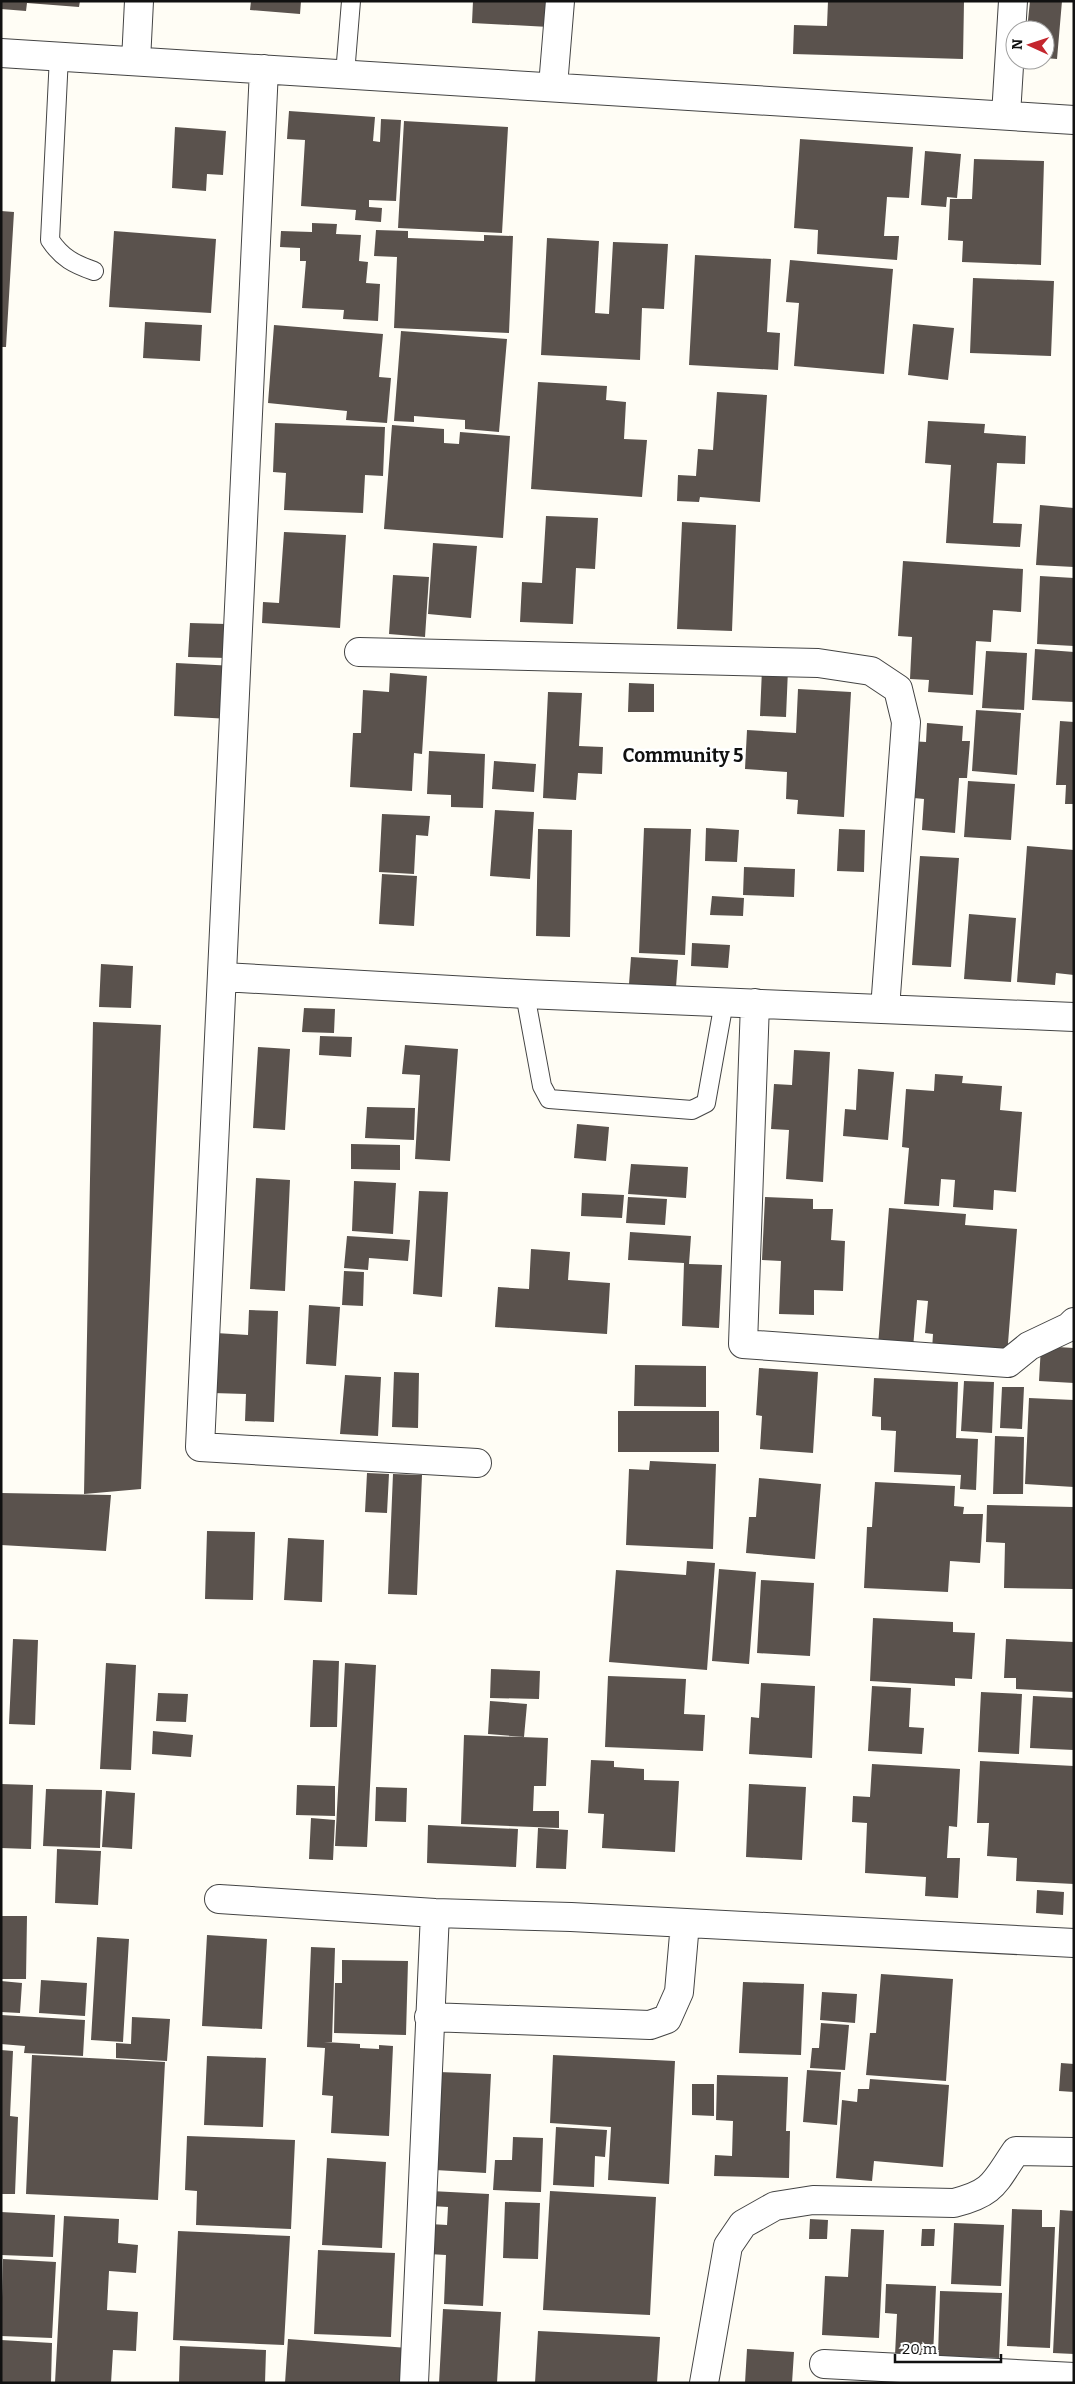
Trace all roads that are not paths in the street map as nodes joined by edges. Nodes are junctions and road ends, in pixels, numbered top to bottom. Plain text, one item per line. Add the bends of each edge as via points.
1 (139, 1) edge
2 (351, 1) edge
3 (560, 1) edge
4 (1012, 1) edge
5 (1, 53) edge
6 (59, 56) junction
7 (136, 61) junction
8 (264, 69) junction
9 (346, 74) junction
10 (553, 86) junction
11 (1006, 115) junction
12 (1074, 120) edge
13 (94, 271) dead end
14 (359, 652) dead end
15 (222, 977) junction
16 (525, 994) junction
17 (724, 1002) junction
18 (755, 1003) junction
19 (884, 1010) junction
20 (1074, 1017) edge
21 (1074, 1322) edge
22 (477, 1463) dead end
23 (219, 1899) dead end
24 (435, 1912) junction
25 (685, 1923) junction
26 (1074, 1943) edge
27 (429, 2017) junction
28 (1074, 2152) edge
29 (824, 2364) dead end
30 (1074, 2377) edge
31 (414, 2383) edge
32 (704, 2383) edge

1 - 7 street
2 - 9 lane
3 - 10 street
4 - 11 street
5 - 6 street
6 - 7 street
6 - 13 lane via 50,240 71,263
7 - 8 street
8 - 9 street
8 - 15 street
9 - 10 street
10 - 11 street
11 - 12 street
14 - 19 street via 818,663 871,671 898,689 906,722
15 - 16 street
15 - 22 street via 200,1447
16 - 17 street
16 - 17 lane via 542,1086 549,1099 692,1110 706,1103
17 - 18 street
18 - 19 street
18 - 21 street via 743,1344 1008,1363 1029,1346
19 - 20 street
23 - 24 street
24 - 25 street
24 - 27 street
25 - 26 street
25 - 27 street via 679,1992 667,2019 650,2025
27 - 31 street
28 - 32 street via 1016,2151 991,2187 976,2197 954,2203 813,2200 775,2206 744,2224 728,2246
29 - 30 street

